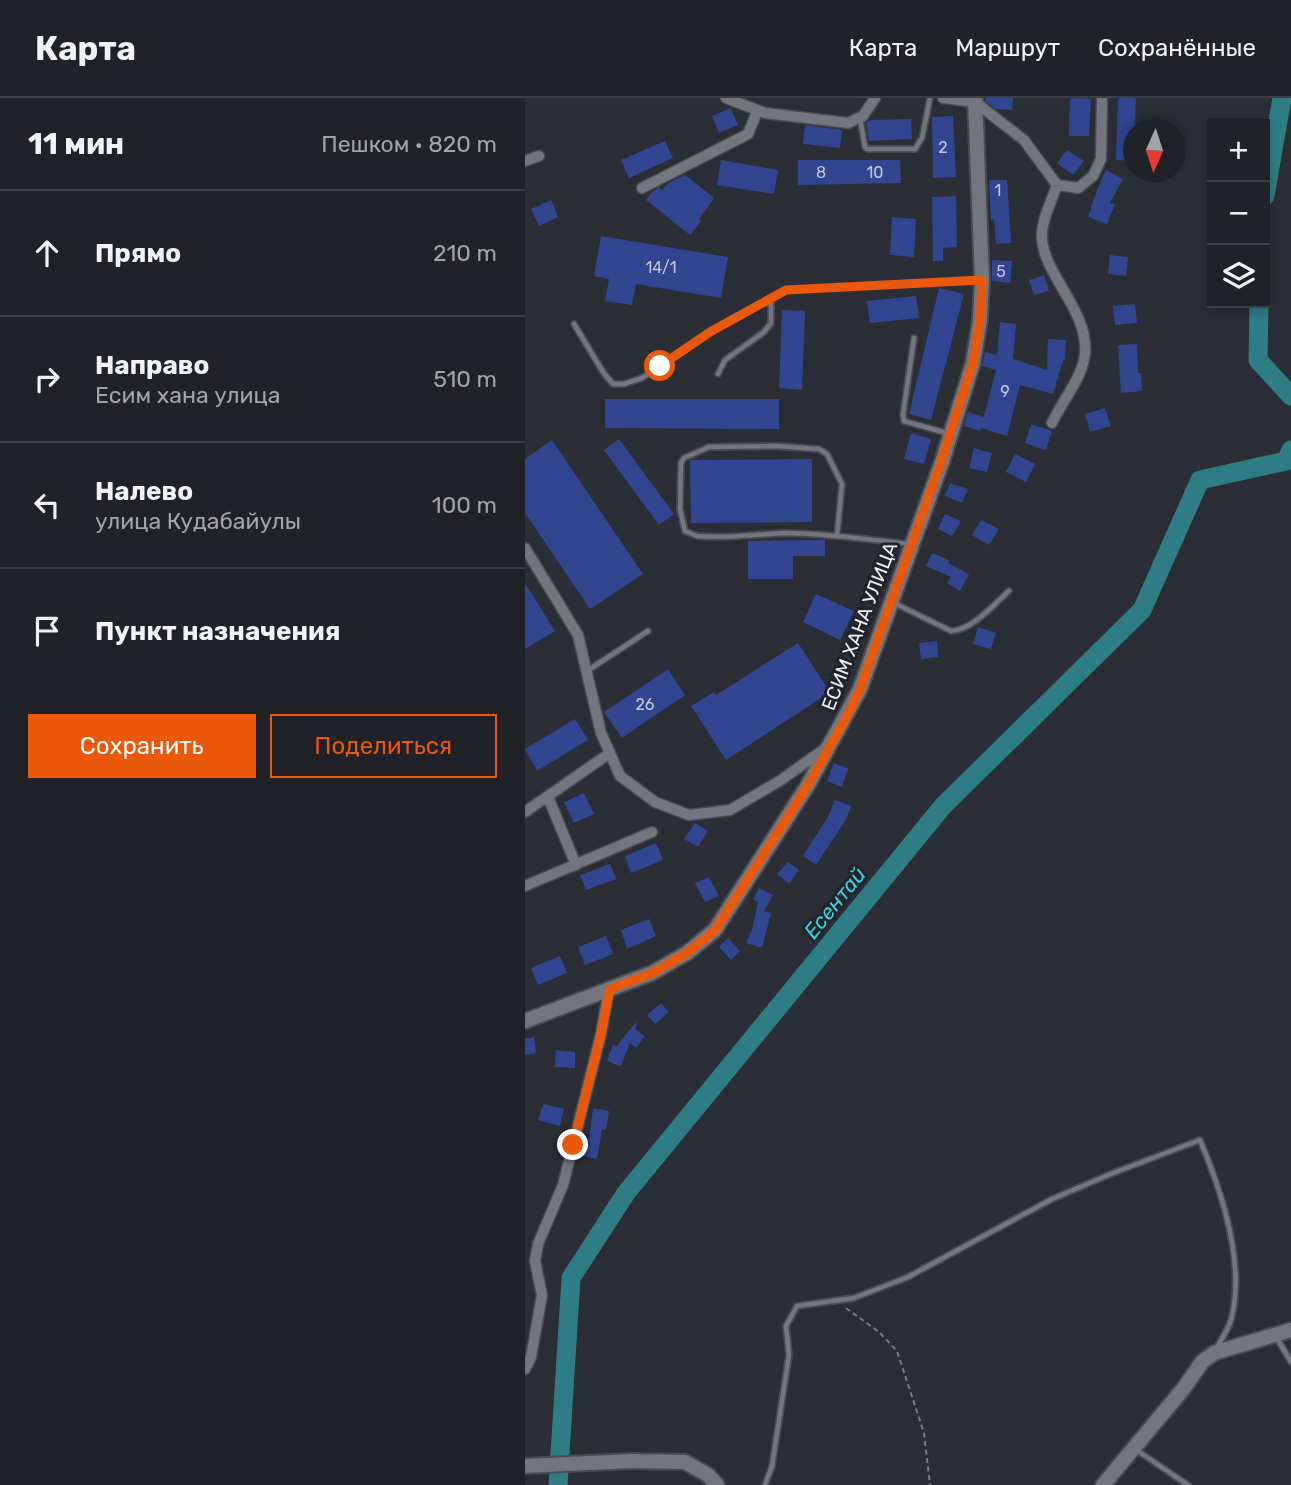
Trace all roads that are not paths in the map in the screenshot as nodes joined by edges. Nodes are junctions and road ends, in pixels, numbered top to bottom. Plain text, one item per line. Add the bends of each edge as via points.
1 (726, 98) edge
2 (875, 98) edge
3 (930, 98) edge
4 (943, 98) edge
5 (1102, 98) edge
6 (975, 100) edge
7 (757, 112) junction
8 (860, 118) junction
9 (539, 156) dead end
10 (525, 161) edge
11 (1057, 185) junction
12 (642, 188) dead end
13 (982, 280) junction
14 (771, 298) junction
15 (574, 324) dead end
16 (915, 338) dead end
17 (718, 374) dead end
18 (1052, 423) dead end
19 (950, 434) junction
20 (837, 536) junction
21 (912, 545) junction
22 (525, 548) edge
23 (1009, 591) dead end
24 (891, 601) junction
25 (648, 631) dead end
26 (586, 671) junction
27 (831, 744) junction
28 (610, 753) junction
29 (548, 797) junction
30 (525, 812) edge
31 (652, 832) dead end
32 (576, 864) junction
33 (525, 886) edge
34 (610, 989) junction
35 (525, 1021) edge
36 (1291, 1330) edge
37 (1275, 1335) junction
38 (1214, 1353) junction
39 (1291, 1362) edge
40 (525, 1369) edge
41 (1134, 1448) junction
42 (525, 1466) edge
43 (717, 1485) edge
44 (765, 1485) edge
45 (1103, 1485) edge
46 (1188, 1485) edge

1 - 7 street
2 - 8 street
3 - 8 lane via 922,138 915,149 867,149
4 - 6 street
5 - 11 street via 1101,159 1093,176 1078,188
6 - 11 street via 1024,140
6 - 13 street, ЕСИМ ХАНА УЛИЦА
7 - 8 street via 848,123
7 - 12 street via 748,134
9 - 10 street
11 - 18 street via 1042,230 1043,247 1073,303 1085,355
13 - 14 lane via 786,290
13 - 19 street, ЕСИМ ХАНА УЛИЦА via 973,363
14 - 15 lane via 642,378 624,384 613,384
14 - 17 lane via 771,323 725,360
16 - 19 lane via 904,421
19 - 21 street, ЕСИМ ХАНА УЛИЦА
20 - 20 lane via 705,537 685,531 680,509 684,458 709,447 819,449 827,454 842,484
20 - 21 lane
21 - 24 street, ЕСИМ ХАНА УЛИЦА
22 - 26 street via 578,635
23 - 24 lane via 976,621 951,631
24 - 27 street, ЕСИМ ХАНА УЛИЦА via 860,689
25 - 26 lane
26 - 28 street
27 - 28 street via 730,810 689,815 655,802 620,776
27 - 34 street, ЕСИМ ХАНА УЛИЦА via 715,930 652,973
28 - 29 street
29 - 30 street
29 - 32 street
31 - 32 street
32 - 33 street
34 - 35 street, ЕСИМ ХАНА УЛИЦА
34 - 40 street via 563,1185 538,1244 535,1261 542,1295
36 - 37 street
37 - 38 street
37 - 39 lane
38 - 41 street
38 - 44 lane via 1230,1323 1234,1272 1229,1227 1200,1140 1052,1199 908,1277 854,1298 797,1306 786,1326 789,1355
41 - 45 street
41 - 46 lane
42 - 43 street via 685,1462

